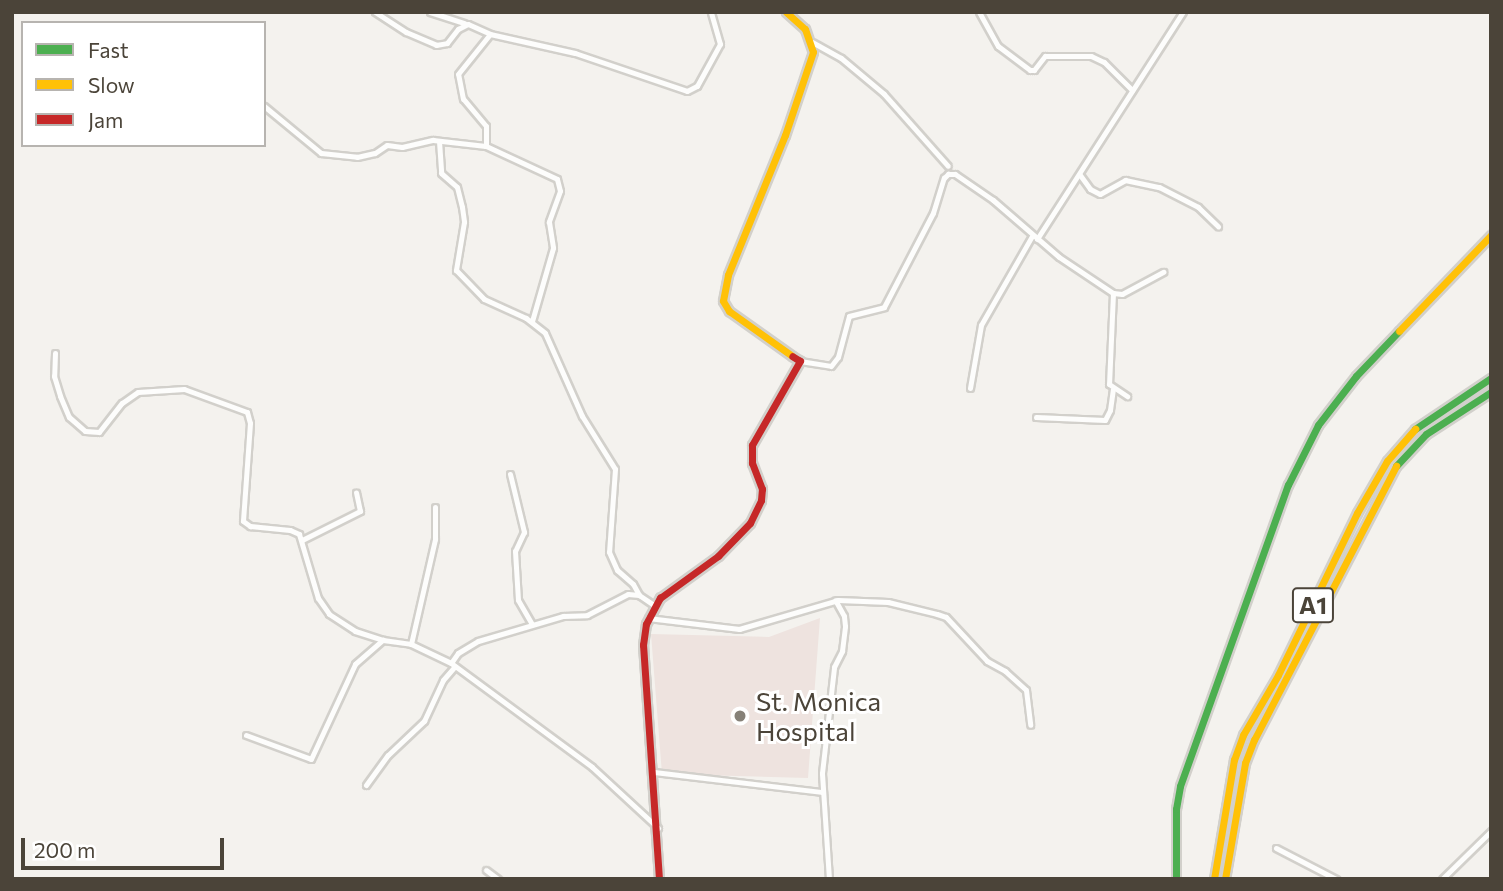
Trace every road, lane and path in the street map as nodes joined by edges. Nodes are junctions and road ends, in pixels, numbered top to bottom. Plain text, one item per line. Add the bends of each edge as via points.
1 (375, 12) edge
2 (430, 12) edge
3 (711, 12) edge
4 (786, 12) edge
5 (979, 12) edge
6 (1183, 12) edge
7 (464, 23) junction
8 (490, 34) junction
9 (812, 42) junction
10 (1132, 90) junction
11 (266, 108) edge
12 (439, 141) junction
13 (486, 146) junction
14 (948, 166) dead end
15 (1080, 175) junction
16 (1218, 226) dead end
17 (1491, 235) edge
18 (1034, 237) junction
19 (1163, 272) dead end
20 (1114, 293) junction
21 (532, 321) junction
22 (55, 353) dead end
23 (800, 361) junction
24 (1491, 378) edge
25 (970, 388) dead end
26 (1113, 389) junction
27 (1491, 391) edge
28 (1127, 396) dead end
29 (1036, 417) dead end
30 (510, 474) dead end
31 (356, 492) dead end
32 (435, 507) dead end
33 (302, 540) junction
34 (639, 595) junction
35 (835, 600) junction
36 (654, 606) junction
37 (648, 618) junction
38 (532, 624) junction
39 (383, 640) junction
40 (411, 644) junction
41 (453, 664) junction
42 (1030, 725) dead end
43 (246, 735) dead end
44 (654, 772) junction
45 (366, 785) dead end
46 (821, 792) junction
47 (658, 828) junction
48 (1491, 831) edge
49 (1276, 848) dead end
50 (486, 870) dead end
51 (498, 879) edge
52 (659, 879) edge
53 (829, 879) edge
54 (1176, 879) edge
55 (1214, 879) edge
56 (1225, 879) edge
57 (1336, 879) edge
58 (1442, 879) edge

1 - 7 street via 436,45 448,42
2 - 7 street
3 - 8 street via 720,44 697,86 687,91 564,50
4 - 9 main road
5 - 10 street via 998,46 1030,70 1045,56 1091,56 1104,62
6 - 10 street
7 - 8 street
8 - 13 street via 458,74 463,99 486,126
9 - 14 street via 841,58 884,94
9 - 23 main road via 813,52 785,135 723,295 729,311
10 - 15 street
11 - 12 street via 321,153 357,157 387,145
12 - 13 street
12 - 21 street via 441,173 457,187 464,222 456,270 484,299
13 - 21 street via 560,184 549,222 553,248
15 - 16 street via 1100,194 1125,180 1159,187 1198,207
15 - 18 street
17 - 54 main road via 1356,376 1318,425 1288,485 1180,786
18 - 20 street
18 - 23 street via 981,192 955,174 946,175 933,213 884,307 849,316 838,357 831,366
18 - 25 street via 981,325
19 - 20 street via 1122,294
20 - 26 street via 1109,381
21 - 34 street via 545,333 582,415 615,469 607,544 617,570
22 - 33 street via 54,376 68,417 85,431 100,432 121,403 138,392 184,389 247,412 243,522 290,530
23 - 36 main road via 752,445 752,463 762,489 750,523 718,556
24 - 55 main road, A1 via 1417,427 1387,461 1357,513 1278,675 1243,735 1234,760
26 - 28 street
26 - 29 street via 1105,420
27 - 56 main road, A1 via 1426,434 1397,465 1374,504 1349,561 1254,740 1245,763
30 - 38 street via 524,532 515,551 518,600
31 - 33 street via 360,511
32 - 40 street via 437,525
33 - 39 street via 322,607 339,623
34 - 36 street
34 - 38 street via 621,597 587,615
35 - 37 street via 739,629
35 - 42 street via 888,602 946,617 987,661 1027,691
35 - 46 street via 845,626 842,651 834,667
36 - 37 main road
37 - 44 main road via 643,645
38 - 41 street via 478,642 458,653
39 - 40 street
39 - 43 street via 355,664 311,759
40 - 41 street
41 - 45 street via 424,721 388,755
41 - 47 street via 592,768
44 - 46 street
44 - 47 main road
46 - 53 street
47 - 52 main road
48 - 58 street
49 - 57 street
50 - 51 street

